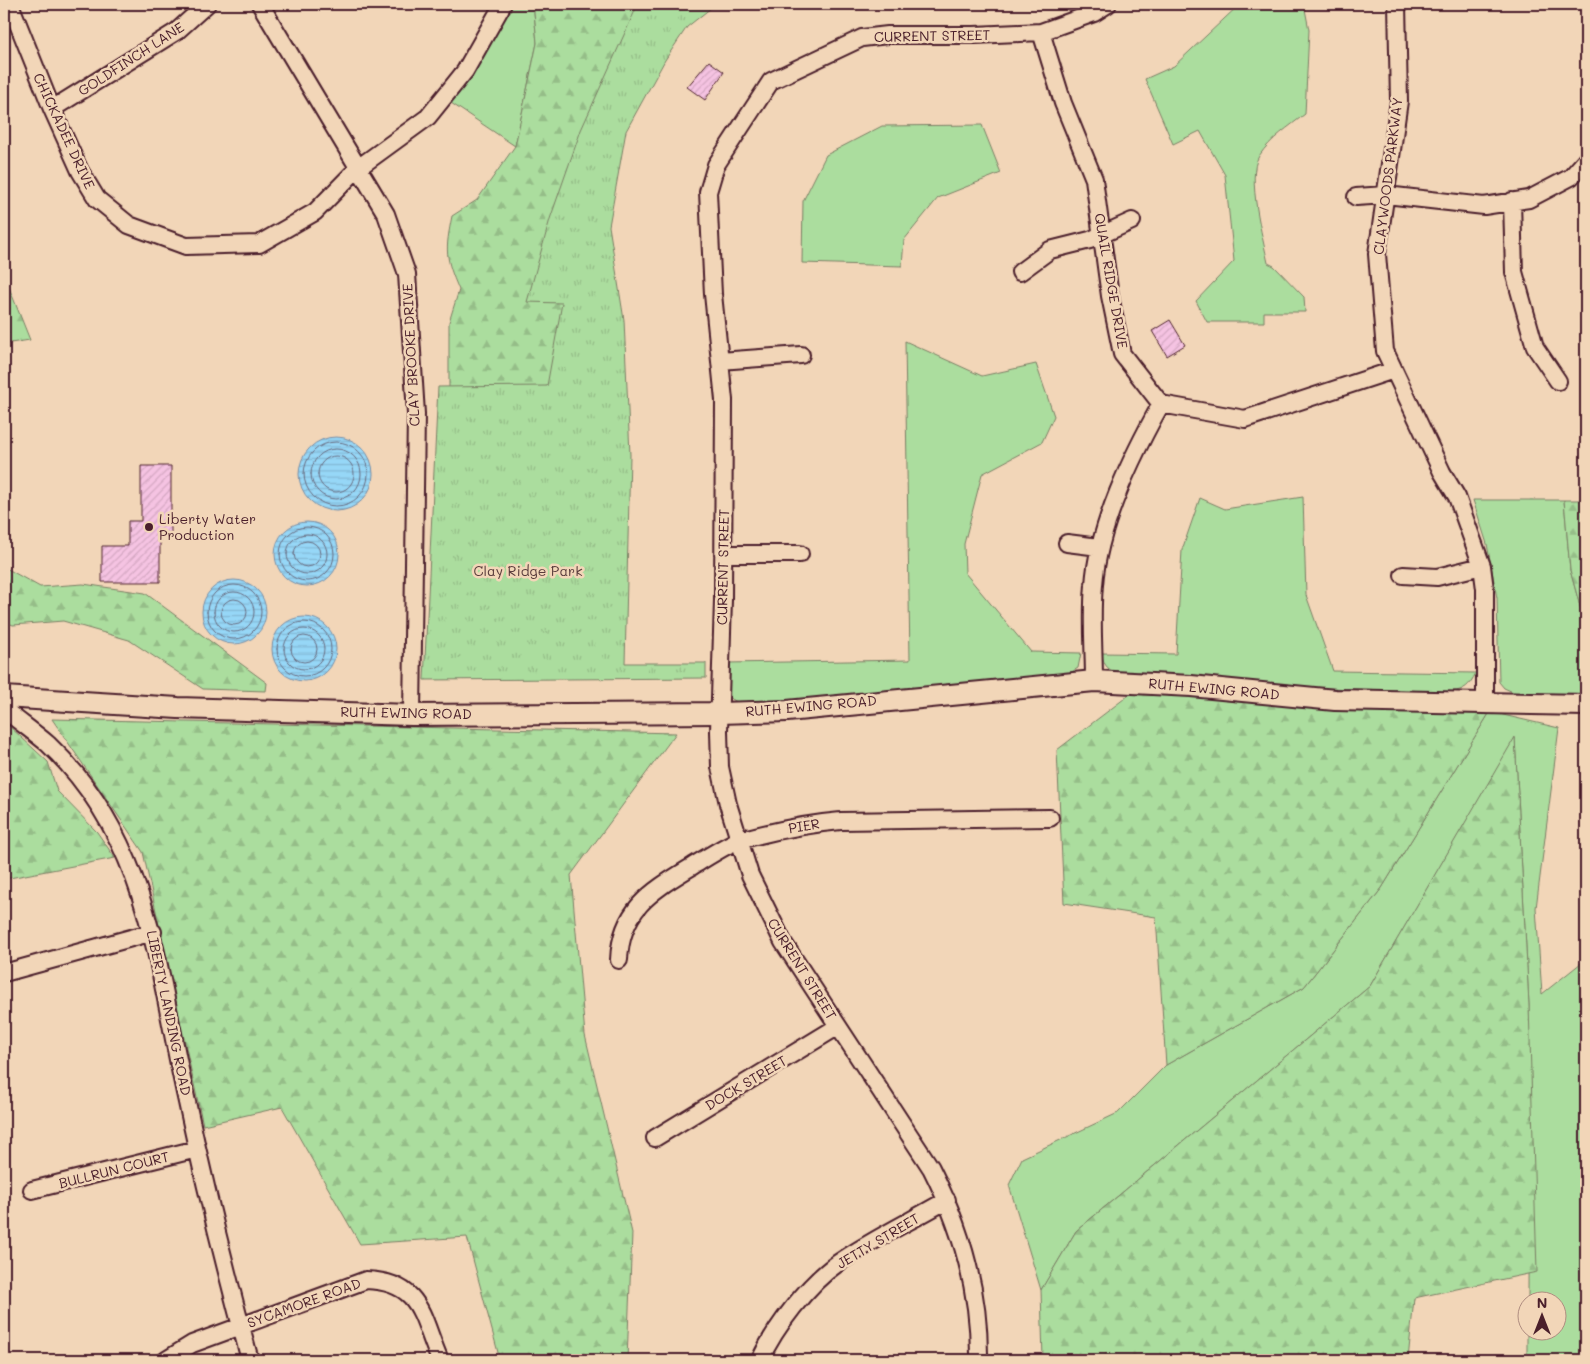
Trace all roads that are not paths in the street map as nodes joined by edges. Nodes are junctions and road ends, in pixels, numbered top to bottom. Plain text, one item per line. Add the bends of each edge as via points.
1 (10, 4) edge
2 (206, 4) edge
3 (260, 4) edge
4 (503, 4) edge
5 (1108, 4) edge
6 (1397, 4) edge
7 (1041, 32) junction
8 (52, 109) junction
9 (1586, 160) edge
10 (358, 168) junction
11 (1386, 194) junction
12 (1356, 196) dead end
13 (1512, 201) junction
14 (1132, 221) dead end
15 (1102, 235) junction
16 (1020, 272) dead end
17 (800, 355) dead end
18 (720, 361) junction
19 (1394, 370) junction
20 (1558, 381) dead end
21 (1161, 404) junction
22 (1067, 543) dead end
23 (1100, 547) junction
24 (723, 554) junction
25 (800, 554) dead end
26 (1482, 566) junction
27 (1403, 575) dead end
28 (1094, 681) junction
29 (4, 697) edge
30 (1486, 702) junction
31 (1586, 705) edge
32 (4, 709) edge
33 (720, 713) junction
34 (412, 715) junction
35 (1050, 818) dead end
36 (738, 840) junction
37 (153, 932) junction
38 (619, 960) dead end
39 (4, 974) edge
40 (837, 1027) junction
41 (655, 1138) dead end
42 (197, 1149) junction
43 (32, 1190) dead end
44 (947, 1200) junction
45 (241, 1326) junction
46 (166, 1360) edge
47 (250, 1360) edge
48 (440, 1360) edge
49 (760, 1360) edge
50 (979, 1360) edge

1 - 8 street, CHICKADEE DRIVE
2 - 8 street, GOLDFINCH LANE via 177,31
3 - 10 street, CLAY BROOKE DRIVE
4 - 10 street, CHICKADEE DRIVE via 465,71 428,117
5 - 7 street, CURRENT STREET via 1094,13
6 - 11 street, CLAYWOODS PARKWAY via 1399,102
7 - 15 street, QUAIL RIDGE DRIVE via 1064,104 1094,179
7 - 18 street, CURRENT STREET via 862,38 771,81 716,165 708,192
8 - 10 street, CHICKADEE DRIVE via 80,171 97,199 129,225 186,246 259,244 316,212
9 - 13 street via 1571,177 1529,199
10 - 34 street, CLAY BROOKE DRIVE via 386,214 407,274 416,414
11 - 12 street
11 - 13 street via 1484,206
11 - 19 street, CLAYWOODS PARKWAY via 1377,254 1385,352
13 - 20 street via 1514,272 1535,347
14 - 15 street
15 - 16 street via 1050,250
15 - 21 street, QUAIL RIDGE DRIVE via 1122,354
17 - 18 street
18 - 24 street, CURRENT STREET via 724,400
19 - 21 street via 1245,419
19 - 26 street, CLAYWOODS PARKWAY via 1457,497
21 - 23 street via 1133,453
22 - 23 street
23 - 28 street via 1094,585
24 - 25 street
24 - 33 street, CURRENT STREET
26 - 27 street via 1437,577
26 - 30 street, CLAYWOODS PARKWAY
28 - 30 street, RUTH EWING ROAD via 1191,686 1335,700
28 - 33 street, RUTH EWING ROAD via 787,711
29 - 34 street, RUTH EWING ROAD via 178,708
30 - 31 street, RUTH EWING ROAD
32 - 37 street, LIBERTY LANDING ROAD via 48,744 95,802 131,867
33 - 34 street, RUTH EWING ROAD
33 - 36 street, CURRENT STREET via 720,767
35 - 36 street, PIER via 841,821 810,824
36 - 38 street, PIER via 653,892 638,905 624,930
36 - 40 street, CURRENT STREET via 758,892 783,942
37 - 39 street
37 - 42 street, LIBERTY LANDING ROAD
40 - 41 street, DOCK STREET
40 - 44 street, CURRENT STREET via 931,1168
42 - 43 street, BULLRUN COURT
42 - 45 street, LIBERTY LANDING ROAD
44 - 49 street, JETTY STREET via 837,1264 799,1302 779,1327
44 - 50 street, CURRENT STREET via 969,1264 977,1303
45 - 46 street, SYCAMORE ROAD via 192,1344
45 - 47 street, LIBERTY LANDING ROAD
45 - 48 street, SYCAMORE ROAD via 356,1282 383,1281 400,1287 414,1298 424,1313

